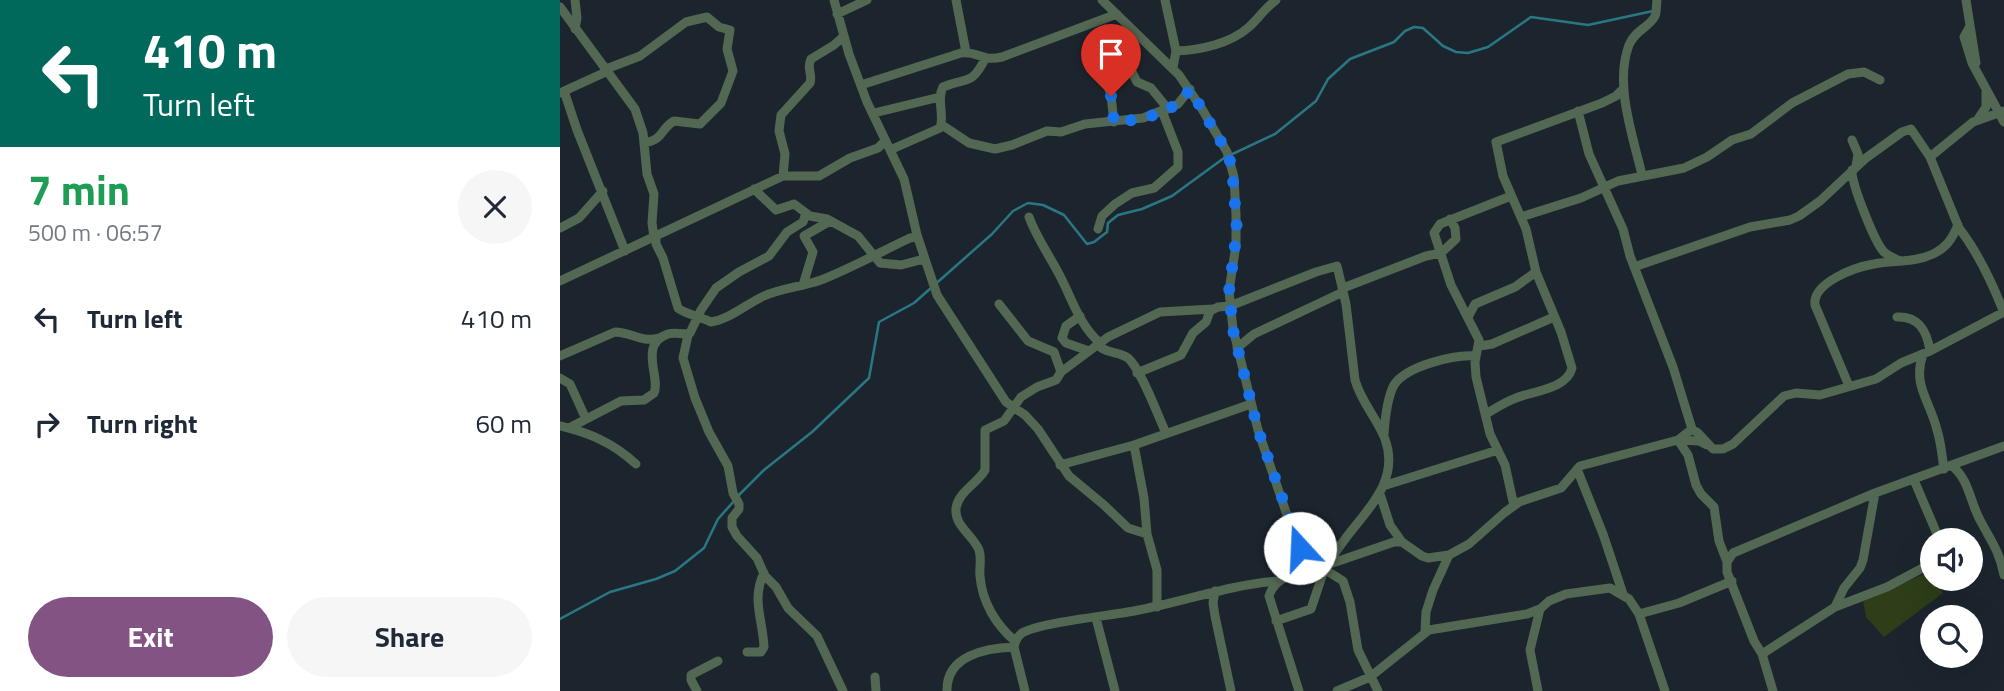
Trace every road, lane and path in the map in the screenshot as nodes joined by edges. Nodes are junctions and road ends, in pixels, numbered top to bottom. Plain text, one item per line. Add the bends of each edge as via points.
1 (575, 0) edge
2 (834, 0) edge
3 (867, 0) edge
4 (956, 0) edge
5 (1102, 0) edge
6 (1165, 0) edge
7 (1276, 0) edge
8 (1657, 0) edge
9 (1966, 0) edge
10 (560, 7) edge
11 (837, 14) junction
12 (1117, 14) junction
13 (575, 29) junction
14 (844, 36) junction
15 (1096, 47) dead end
16 (1176, 51) junction
17 (966, 52) junction
18 (1100, 58) junction
19 (985, 59) junction
20 (1173, 68) junction
21 (607, 70) junction
22 (1880, 80) dead end
23 (861, 85) junction
24 (1986, 85) junction
25 (1624, 88) junction
26 (1190, 89) junction
27 (562, 92) edge
28 (940, 97) junction
29 (1990, 97) junction
30 (2004, 102) edge
31 (1165, 110) junction
32 (1578, 111) junction
33 (2001, 112) edge
34 (874, 113) junction
35 (1978, 119) junction
36 (1114, 122) junction
37 (2004, 122) edge
38 (942, 125) junction
39 (1852, 140) dead end
40 (885, 141) junction
41 (643, 143) junction
42 (890, 150) junction
43 (1930, 156) junction
44 (1854, 168) junction
45 (1642, 175) junction
46 (783, 176) junction
47 (1604, 188) junction
48 (754, 189) junction
49 (603, 191) junction
50 (1511, 196) junction
51 (806, 213) junction
52 (1029, 217) dead end
53 (1521, 217) junction
54 (1450, 219) junction
55 (830, 221) junction
56 (1958, 225) junction
57 (560, 228) edge
58 (1098, 229) dead end
59 (1966, 236) junction
60 (655, 237) junction
61 (918, 237) junction
62 (1951, 241) junction
63 (625, 251) junction
64 (1441, 253) junction
65 (874, 257) junction
66 (1898, 260) junction
67 (924, 261) junction
68 (1634, 267) junction
69 (1536, 272) junction
70 (560, 281) edge
71 (803, 285) junction
72 (1343, 290) junction
73 (999, 304) dead end
74 (1230, 306) junction
75 (1213, 309) junction
76 (2004, 312) edge
77 (698, 316) junction
78 (1080, 316) junction
79 (1468, 317) junction
80 (1555, 317) junction
81 (1898, 317) dead end
82 (688, 335) junction
83 (659, 338) junction
84 (1099, 344) junction
85 (1479, 346) junction
86 (1237, 348) junction
87 (1089, 351) junction
88 (1926, 352) junction
89 (560, 356) edge
90 (1476, 356) junction
91 (1901, 363) junction
92 (1062, 372) junction
93 (1137, 373) junction
94 (1919, 376) junction
95 (560, 379) edge
96 (1849, 386) junction
97 (1251, 404) junction
98 (1012, 407) junction
99 (1486, 414) junction
100 (586, 419) junction
101 (564, 428) edge
102 (1692, 429) junction
103 (1166, 433) junction
104 (1384, 436) junction
105 (1678, 440) junction
106 (1134, 445) junction
107 (1708, 445) junction
108 (2004, 446) edge
109 (1498, 450) junction
110 (636, 464) dead end
111 (1060, 465) junction
112 (1948, 468) junction
113 (1577, 469) junction
114 (1914, 480) junction
115 (1381, 490) junction
116 (1875, 493) junction
117 (1514, 506) junction
118 (1934, 528) edge
119 (1147, 534) junction
120 (1402, 542) junction
121 (1449, 555) junction
122 (2002, 559) edge
123 (1727, 562) junction
124 (1325, 567) junction
125 (1301, 569) junction
126 (1920, 569) edge
127 (764, 573) junction
128 (2004, 575) edge
129 (1279, 581) junction
130 (1732, 581) junction
131 (1215, 591) junction
132 (1623, 594) junction
133 (1157, 607) junction
134 (1835, 607) junction
135 (1540, 609) junction
136 (1639, 614) junction
137 (1096, 618) junction
138 (1276, 621) junction
139 (1425, 632) junction
140 (1754, 641) junction
141 (1781, 642) junction
142 (1015, 644) junction
143 (747, 652) dead end
144 (1762, 654) junction
145 (718, 661) dead end
146 (875, 677) dead end
147 (1370, 677) junction
148 (697, 691) edge
149 (843, 691) edge
150 (876, 691) edge
151 (947, 691) edge
152 (1025, 691) edge
153 (1115, 691) edge
154 (1231, 691) edge
155 (1298, 691) edge
156 (1337, 691) edge
157 (1378, 691) edge
158 (1538, 691) edge
159 (1665, 691) edge
160 (1773, 691) edge

1 - 13 street
2 - 11 street
3 - 11 street
4 - 17 street
5 - 12 street
6 - 16 street
7 - 16 street via 1249,28 1231,38
8 - 25 street via 1654,18 1632,38 1628,48
9 - 24 street via 1975,62
10 - 13 street
11 - 14 street
12 - 19 street via 1002,57
12 - 20 street
13 - 21 street
14 - 23 street
14 - 46 street via 811,59 810,83 781,115
15 - 18 street
16 - 20 street
17 - 19 street
17 - 23 street
18 - 31 street via 1110,55 1130,68 1137,82 1151,88
18 - 36 street
19 - 28 street via 977,74 943,87
20 - 26 street
21 - 27 street
21 - 41 street via 635,109
21 - 41 street via 640,56 686,22 707,17 730,30 727,50 733,71 721,103 704,123 674,121 657,140
22 - 45 street via 1864,72 1848,74 1707,157 1684,168
23 - 34 street
24 - 29 street
24 - 35 street via 1986,107
25 - 32 street via 1616,96
25 - 45 street
26 - 31 street via 1178,104
26 - 74 street via 1229,156 1234,181 1237,230
27 - 49 street
28 - 34 street
28 - 38 street
29 - 30 street
29 - 33 street
31 - 36 street
31 - 58 street via 1178,167 1154,188 1132,193 1115,204 1102,216
32 - 47 street
32 - 50 street via 1496,142
33 - 35 street
33 - 37 street
34 - 40 street
35 - 43 street
36 - 38 street via 1047,131 995,149 969,142
38 - 42 street
39 - 44 street via 1858,155
40 - 42 street
40 - 46 street via 819,176
41 - 60 street via 654,194
42 - 61 street via 904,179
43 - 44 street via 1908,129
43 - 56 street
44 - 66 street via 1859,201 1879,245
44 - 68 street via 1799,216 1750,227
45 - 47 street
46 - 48 street
47 - 53 street
47 - 68 street
48 - 51 street via 776,210 794,204
48 - 60 street
49 - 57 street via 579,218
49 - 63 street
50 - 53 street
50 - 54 street
51 - 55 street
51 - 77 street via 772,254 716,288
52 - 78 street
53 - 69 street
54 - 64 street via 1456,239
54 - 64 street via 1434,233
55 - 65 street via 860,238
55 - 71 street via 804,236 813,252
56 - 59 street
56 - 62 street
59 - 62 street
59 - 76 street
60 - 63 street
60 - 77 street via 678,308
61 - 65 street
61 - 67 street
62 - 66 street via 1913,261
63 - 70 street
64 - 72 street
64 - 79 street
65 - 67 street via 884,264
65 - 71 street
66 - 96 street via 1846,274 1820,288 1815,296
67 - 98 street via 951,318
68 - 102 street
69 - 79 street via 1515,287 1475,304
69 - 80 street
71 - 77 street via 765,296 714,322
72 - 74 street via 1337,266
72 - 86 street via 1254,334
72 - 104 street via 1354,380
73 - 92 street via 1028,341 1054,352
74 - 75 street
74 - 86 street
75 - 84 street via 1160,312
75 - 93 street via 1181,355
76 - 88 street
77 - 82 street
78 - 84 street
78 - 87 street via 1066,326 1062,338
79 - 85 street
80 - 85 street
80 - 99 street via 1571,373
81 - 88 street via 1919,322 1928,340
82 - 83 street
82 - 127 street via 682,354 695,398 728,466 739,504 732,527
83 - 89 street via 644,341 614,332
83 - 100 street via 650,359 654,393 643,400 621,401
84 - 87 street
84 - 93 street via 1107,352 1127,357
85 - 90 street
86 - 97 street
87 - 92 street
88 - 91 street
88 - 94 street
90 - 99 street via 1476,377
90 - 104 street via 1425,365 1399,379 1392,390
91 - 94 street
91 - 96 street via 1876,379
92 - 98 street
93 - 103 street
94 - 112 street
95 - 100 street via 570,384
96 - 107 street via 1820,395 1784,397 1733,444 1723,449
97 - 103 street
97 - 125 street via 1300,548
98 - 111 street via 1038,429
98 - 142 street via 1004,421 985,430 985,470 962,494 956,513 979,550 980,577 990,611
99 - 109 street
100 - 101 street
101 - 110 street via 610,444
102 - 105 street
102 - 107 street
103 - 106 street
104 - 115 street via 1388,455
105 - 107 street
105 - 113 street
105 - 123 street via 1688,455 1696,485 1714,507
106 - 111 street
106 - 119 street
108 - 112 street
109 - 115 street
109 - 117 street
111 - 119 street via 1128,528
112 - 114 street
112 - 122 street via 1958,471
113 - 117 street via 1561,488
113 - 132 street
114 - 116 street
114 - 118 street
115 - 120 street via 1390,525
115 - 124 street
116 - 123 street via 1733,553
116 - 134 street via 1863,561
117 - 121 street
119 - 133 street via 1157,570
120 - 121 street via 1428,558
120 - 124 street
121 - 139 street via 1426,612
122 - 128 street
123 - 130 street
124 - 125 street
124 - 138 street via 1311,609
124 - 147 street via 1343,581 1358,650
125 - 129 street
126 - 134 street
127 - 143 street via 757,604 764,647 761,652
127 - 149 street via 794,615 817,636
129 - 131 street
129 - 138 street via 1269,596
130 - 136 street
130 - 140 street
131 - 133 street
131 - 154 street via 1215,616
132 - 135 street via 1610,588 1566,594
132 - 136 street
133 - 137 street
134 - 141 street
135 - 139 street
135 - 158 street via 1530,650
136 - 159 street
137 - 142 street via 1024,632
137 - 153 street
138 - 155 street
139 - 147 street
140 - 141 street
140 - 144 street
141 - 144 street
142 - 151 street via 962,659 949,675
142 - 152 street
144 - 160 street
145 - 148 street via 691,675
146 - 150 street
147 - 156 street
147 - 157 street

